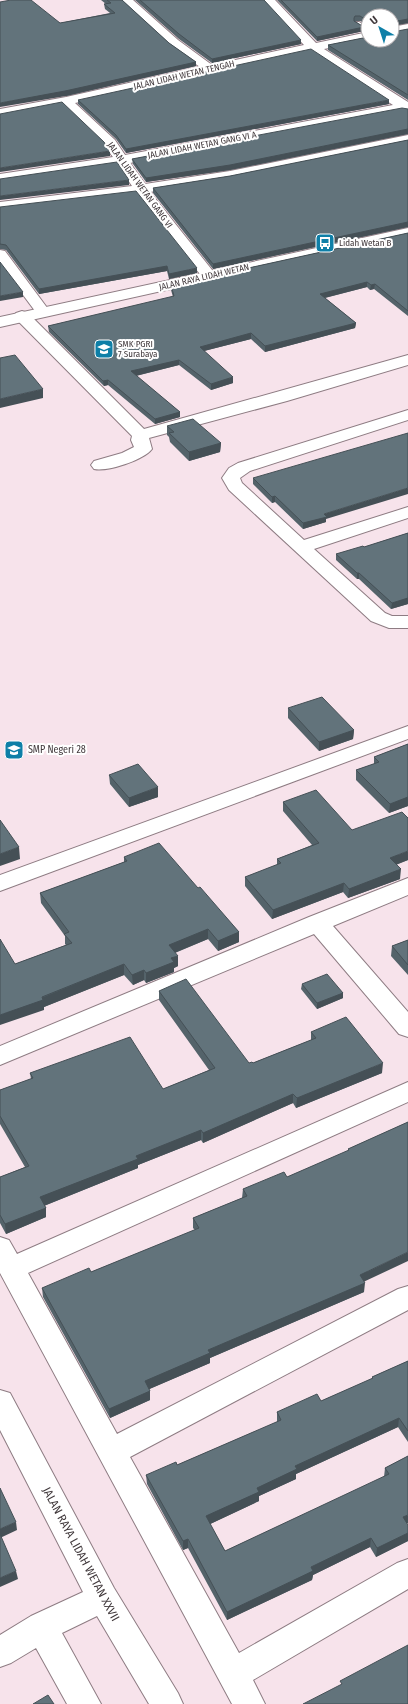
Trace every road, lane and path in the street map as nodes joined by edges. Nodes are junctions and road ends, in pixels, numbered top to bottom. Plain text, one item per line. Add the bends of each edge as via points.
1 (126, 0) edge
2 (268, 0) edge
3 (360, 38) edge
4 (313, 47) junction
5 (210, 68) junction
6 (66, 101) junction
7 (407, 107) edge
8 (0, 113) edge
9 (408, 139) edge
10 (122, 160) junction
11 (0, 178) edge
12 (141, 189) junction
13 (0, 206) edge
14 (408, 232) edge
15 (0, 254) edge
16 (208, 275) junction
17 (43, 312) junction
18 (22, 316) junction
19 (0, 322) edge
20 (408, 360) edge
21 (408, 414) edge
22 (141, 435) junction
23 (100, 465) dead end
24 (408, 512) edge
25 (301, 547) junction
26 (408, 622) edge
27 (408, 732) edge
28 (0, 883) edge
29 (408, 886) edge
30 (317, 923) junction
31 (408, 1028) edge
32 (0, 1056) edge
33 (408, 1091) edge
34 (6, 1258) edge
35 (408, 1297) edge
36 (0, 1402) edge
37 (111, 1452) junction
38 (408, 1573) edge
39 (103, 1598) junction
40 (42, 1627) junction
41 (0, 1652) edge
42 (233, 1674) junction
43 (84, 1704) edge
44 (167, 1704) edge
45 (249, 1704) edge

1 - 5 street via 174,43
2 - 4 street
3 - 4 street, JALAN LIDAH WETAN TENGAH
4 - 5 street, JALAN LIDAH WETAN TENGAH
4 - 7 street
5 - 6 street, JALAN LIDAH WETAN TENGAH
6 - 8 street, JALAN LIDAH WETAN TENGAH
6 - 10 street, JALAN LIDAH WETAN GANG VI via 110,143
7 - 10 street, JALAN LIDAH WETAN GANG VI A
9 - 12 street via 230,175
10 - 11 street, JALAN LIDAH WETAN GANG VI A
10 - 12 street, JALAN LIDAH WETAN GANG VI
12 - 13 street
12 - 16 street, JALAN LIDAH WETAN GANG VI
14 - 16 street, JALAN RAYA LIDAH WETAN
15 - 17 street
16 - 17 street, JALAN RAYA LIDAH WETAN
17 - 18 street, JALAN RAYA LIDAH WETAN
18 - 19 street, JALAN RAYA LIDAH WETAN
18 - 22 street
20 - 22 street
21 - 25 street via 235,472 231,478 235,486
22 - 23 street via 143,449 140,452
24 - 25 street
25 - 26 street via 378,618 389,622
27 - 28 street
29 - 30 street
30 - 31 street
30 - 32 street
33 - 34 street
34 - 37 street
35 - 37 street
36 - 39 street, JALAN RAYA LIDAH WETAN XXVII
37 - 42 street
38 - 42 street
39 - 40 street
39 - 44 street, JALAN RAYA LIDAH WETAN XXVII
40 - 41 street
40 - 43 street
42 - 45 street

